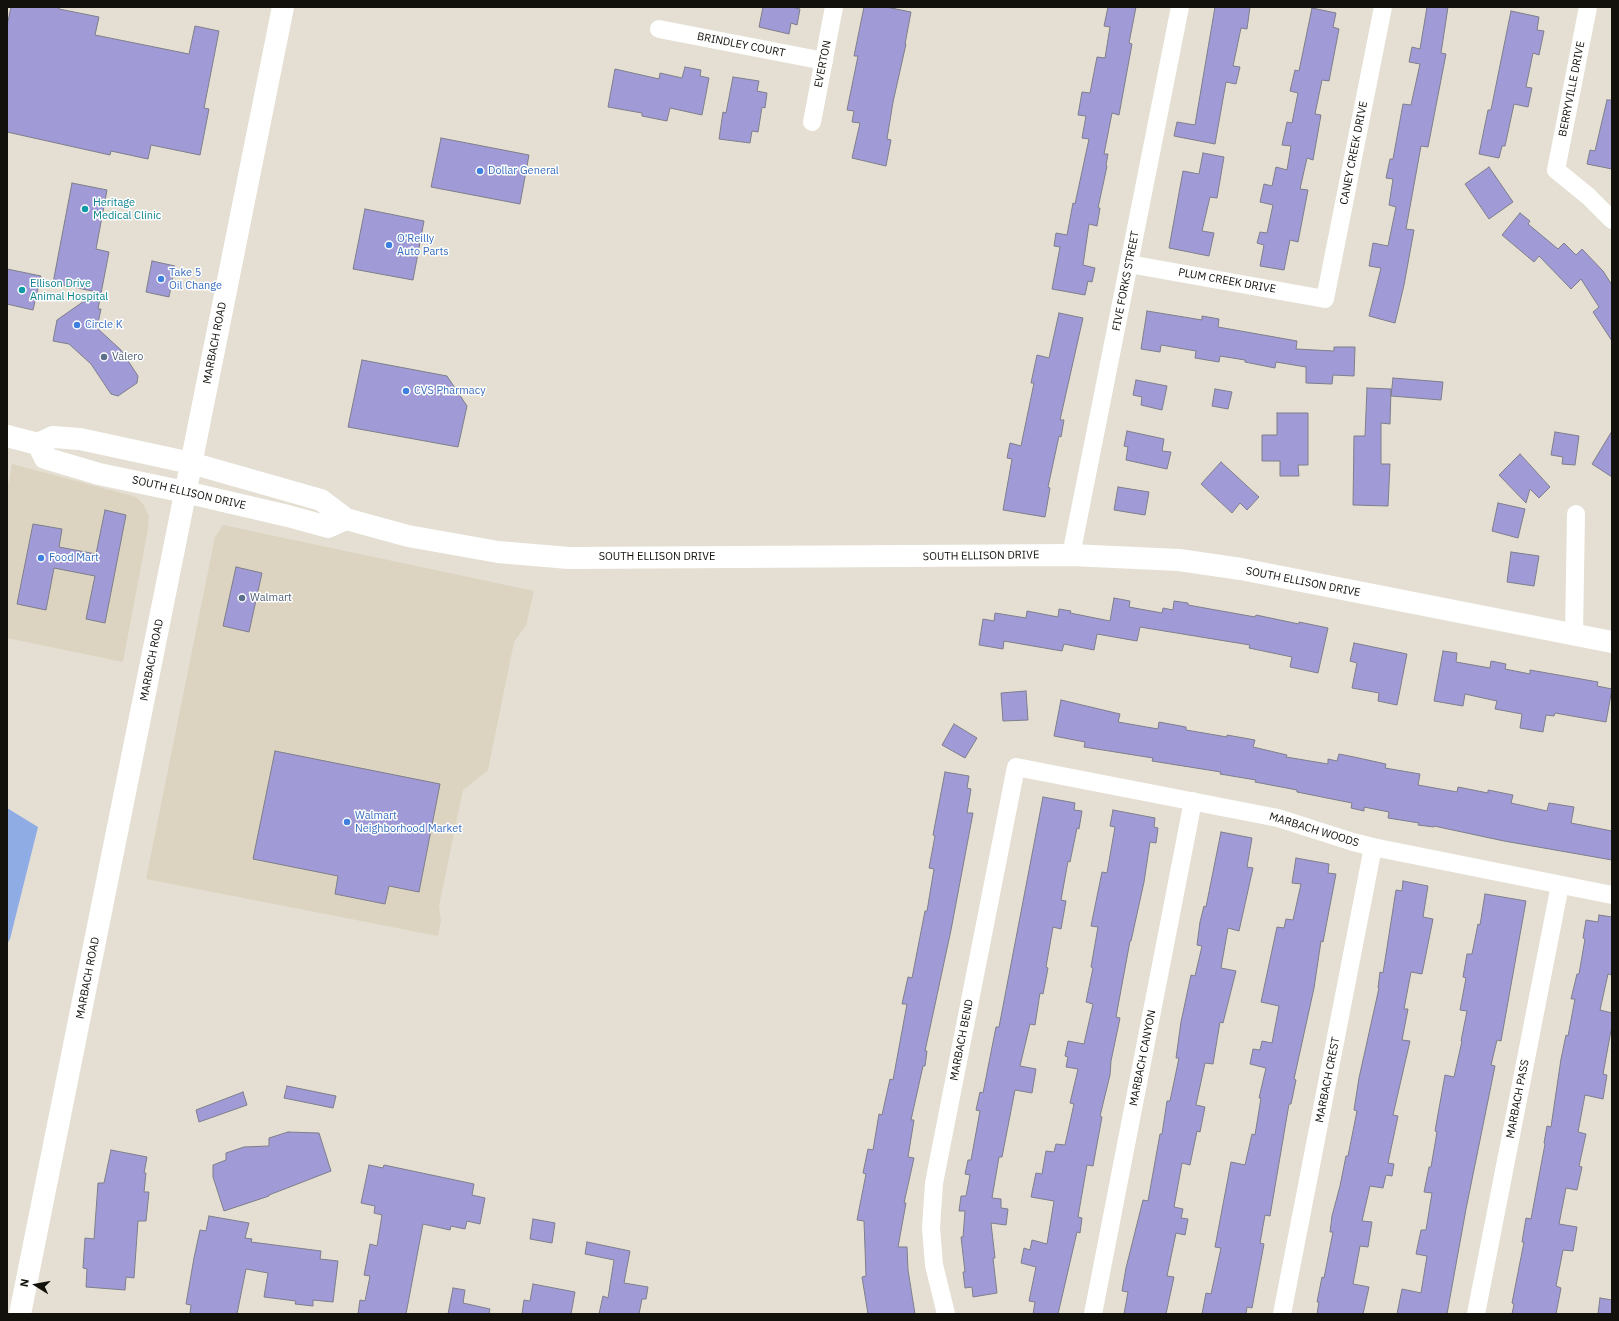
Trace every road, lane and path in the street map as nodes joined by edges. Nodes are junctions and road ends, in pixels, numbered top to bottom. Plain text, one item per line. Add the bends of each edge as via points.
1 (283, 7) edge
2 (834, 7) edge
3 (1180, 7) edge
4 (1383, 7) edge
5 (1588, 7) edge
6 (659, 29) dead end
7 (824, 61) junction
8 (812, 122) dead end
9 (1612, 220) edge
10 (1129, 264) junction
11 (1325, 299) joint
12 (7, 436) edge
13 (38, 444) junction
14 (103, 444) junction
15 (191, 463) junction
16 (99, 474) junction
17 (185, 492) junction
18 (1576, 514) dead end
19 (346, 519) junction
20 (1071, 556) junction
21 (1574, 634) junction
22 (1612, 642) edge
23 (1016, 767) joint
24 (1193, 801) junction
25 (1373, 847) junction
26 (1560, 885) junction
27 (1612, 895) edge
28 (20, 1314) edge
29 (946, 1314) edge
30 (1093, 1314) edge
31 (1282, 1314) edge
32 (1476, 1314) edge

1 - 15 street, MARBACH ROAD
2 - 7 street, EVERTON
3 - 10 street, FIVE FORKS STREET
4 - 11 street, CANEY CREEK DRIVE
5 - 9 street, BERRYVILLE DRIVE via 1556,170
6 - 7 street, BRINDLEY COURT
7 - 8 street, EVERTON
10 - 11 street, PLUM CREEK DRIVE
10 - 20 street, FIVE FORKS STREET
12 - 13 street
13 - 14 street, SOUTH ELLISON DRIVE via 53,437
13 - 16 street, SOUTH ELLISON DRIVE via 45,458
14 - 15 street, SOUTH ELLISON DRIVE
14 - 16 street
15 - 17 street, MARBACH ROAD
15 - 19 street, SOUTH ELLISON DRIVE via 321,500
16 - 17 street, SOUTH ELLISON DRIVE
17 - 19 street, SOUTH ELLISON DRIVE via 328,527
17 - 28 street, MARBACH ROAD
18 - 21 street
19 - 20 street, SOUTH ELLISON DRIVE via 408,536 498,552 570,558
20 - 21 street, SOUTH ELLISON DRIVE via 1179,560
21 - 22 street, SOUTH ELLISON DRIVE
23 - 24 street, MARBACH WOODS
23 - 29 street, MARBACH BEND via 934,1183 931,1228 934,1265
24 - 25 street, MARBACH WOODS via 1278,818
24 - 30 street, MARBACH CANYON
25 - 26 street, MARBACH WOODS
25 - 31 street, MARBACH CREST
26 - 27 street, MARBACH WOODS
26 - 32 street, MARBACH PASS

